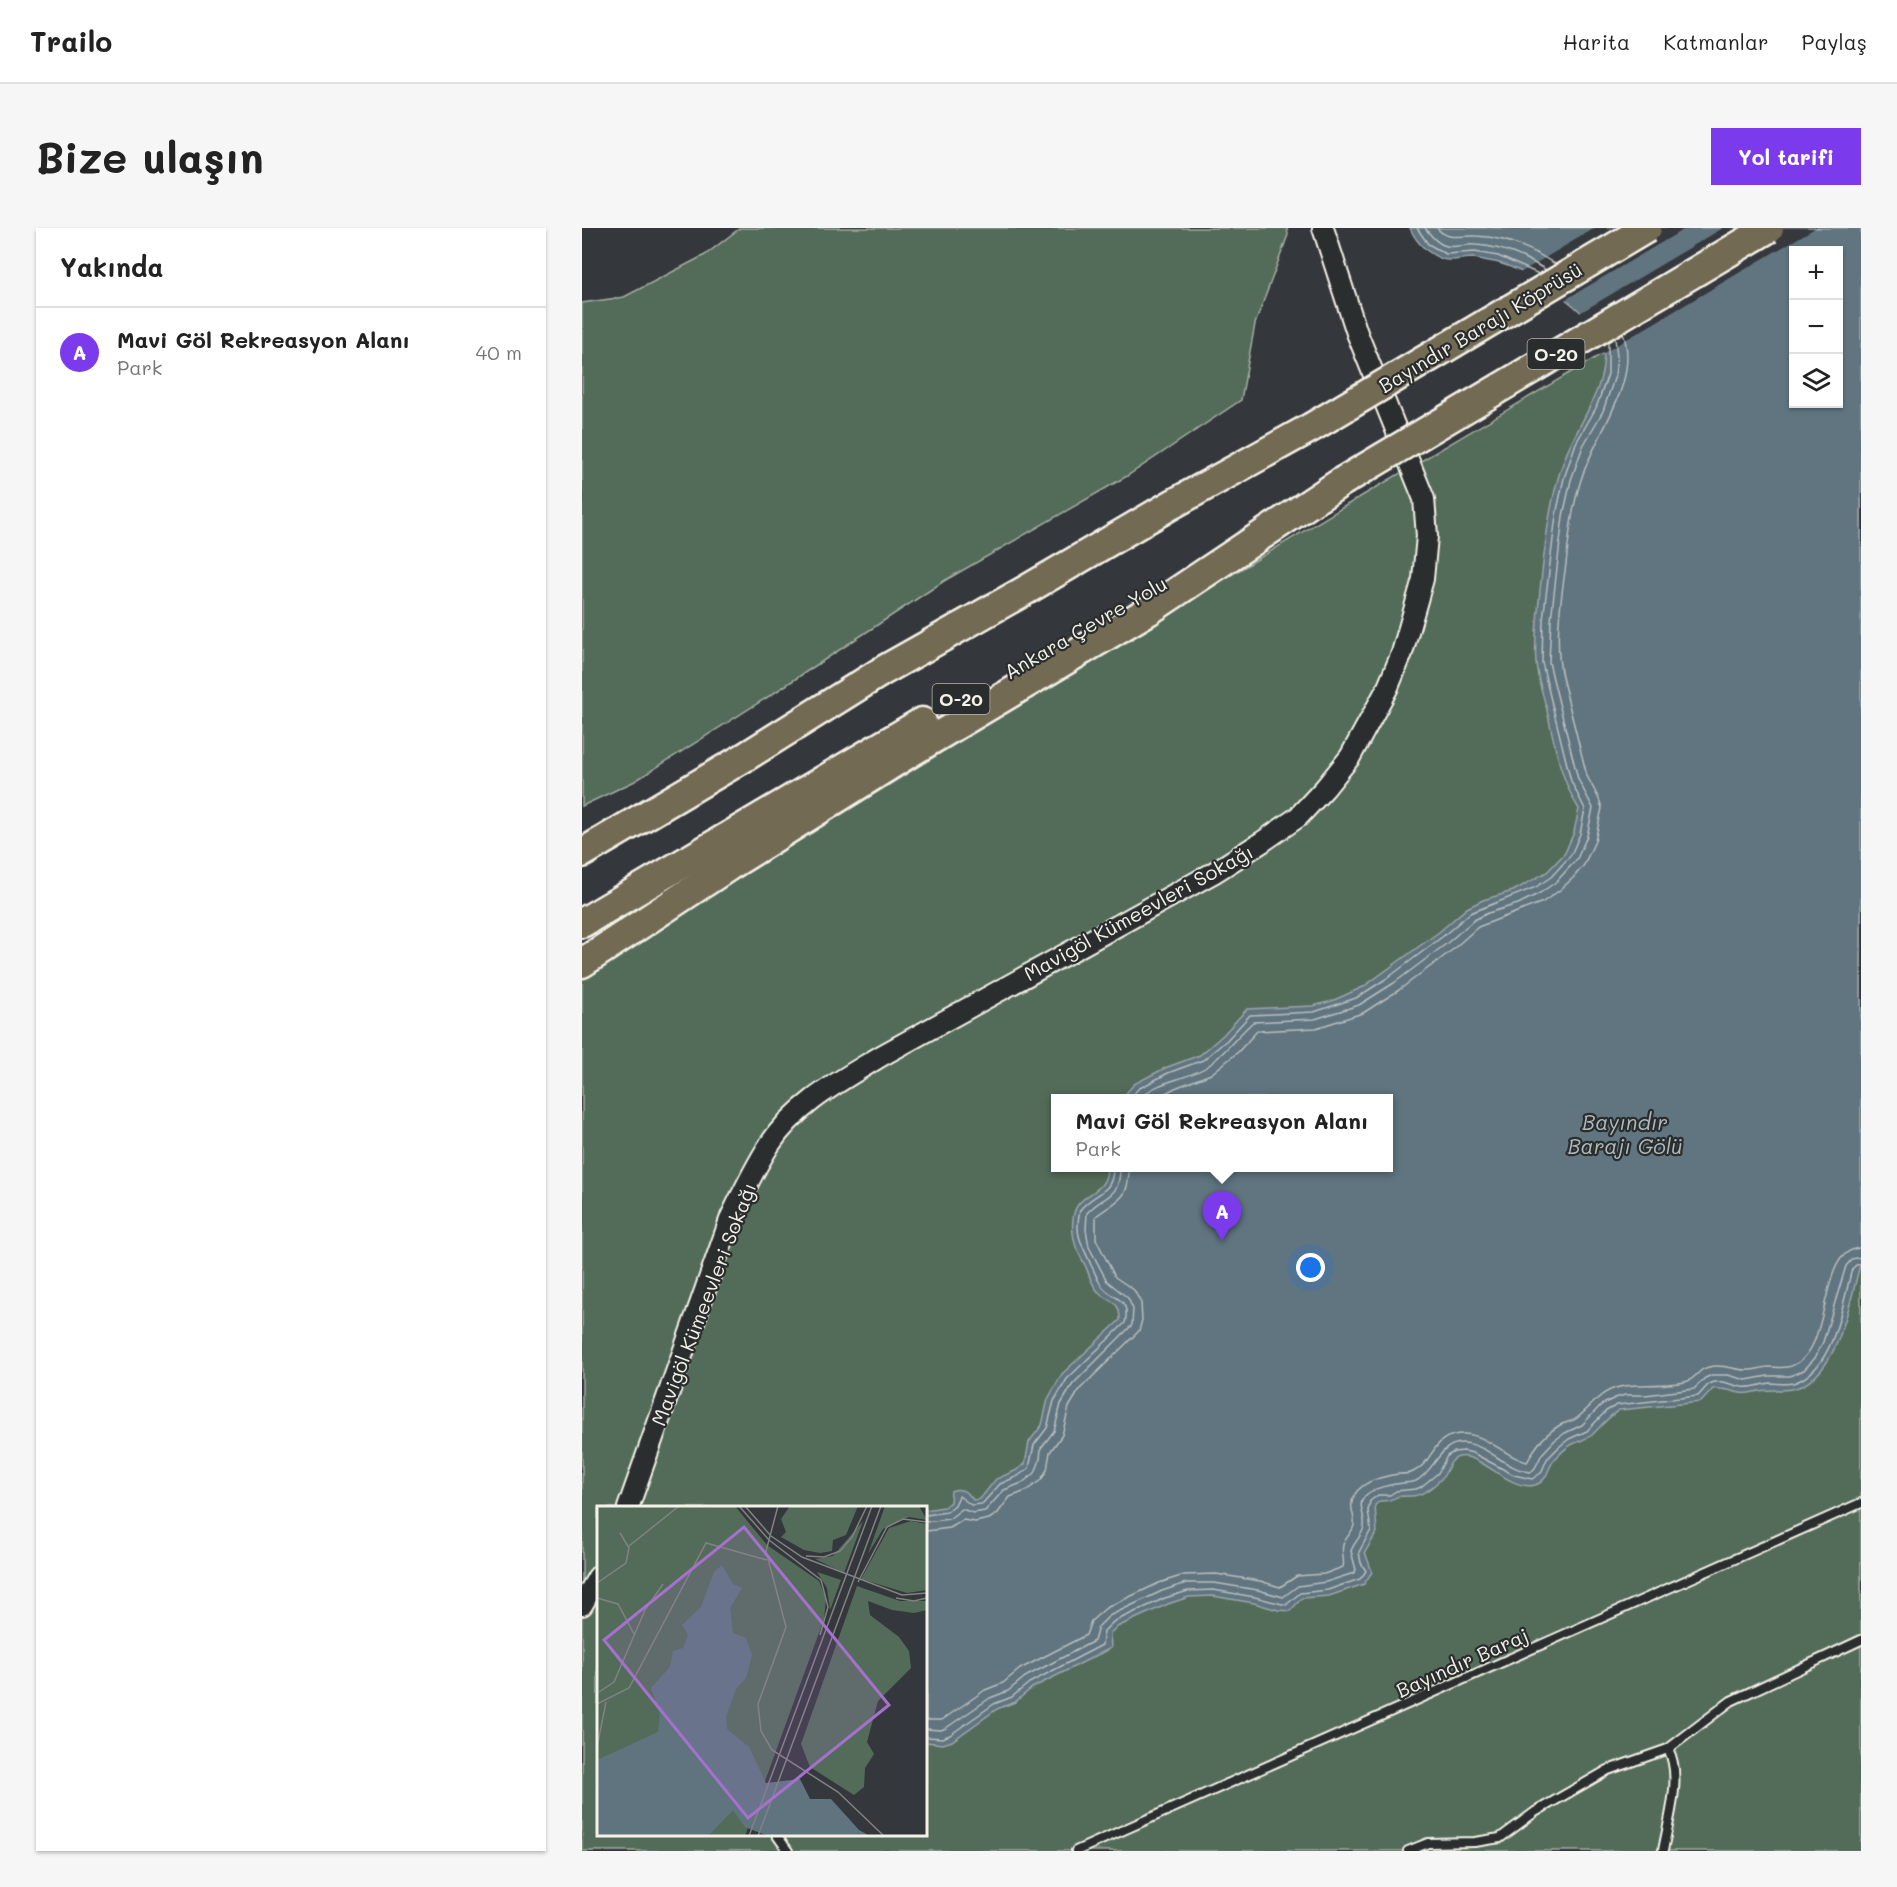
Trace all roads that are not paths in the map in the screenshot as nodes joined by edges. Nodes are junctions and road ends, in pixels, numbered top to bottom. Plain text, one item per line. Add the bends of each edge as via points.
1 (1323, 228) edge
2 (1647, 228) edge
3 (1769, 228) edge
4 (1343, 481) junction
5 (745, 757) junction
6 (582, 834) edge
7 (582, 853) edge
8 (582, 923) edge
9 (582, 963) edge
10 (1861, 1503) edge
11 (629, 1506) edge
12 (597, 1579) edge
13 (582, 1605) edge
14 (1861, 1640) edge
15 (1668, 1749) junction
16 (777, 1836) edge
17 (788, 1851) edge
18 (1076, 1851) edge
19 (1408, 1851) edge
20 (1664, 1851) edge

1 - 11 street, Mavigöl Kümeevleri Sokağı via 1357,333 1424,499 1427,536 1423,579 1402,653 1370,723 1325,788 1298,817 1263,842 881,1056 833,1085 798,1113 771,1142 732,1217
2 - 5 highway, Bayındır Barajı Köprüsü, bridge via 1312,427 884,670
3 - 4 highway, O-20, bridge
4 - 8 highway, Ankara Çevre Yolu / O-20 via 1091,623
4 - 9 highway via 1148,611 911,752
5 - 6 highway
5 - 7 highway
10 - 18 lane, Bayındır Baraj
12 - 13 street
14 - 15 lane via 1731,1701
15 - 19 lane via 1608,1770 1535,1812 1500,1838 1428,1843
15 - 20 lane via 1675,1778
16 - 17 lane

